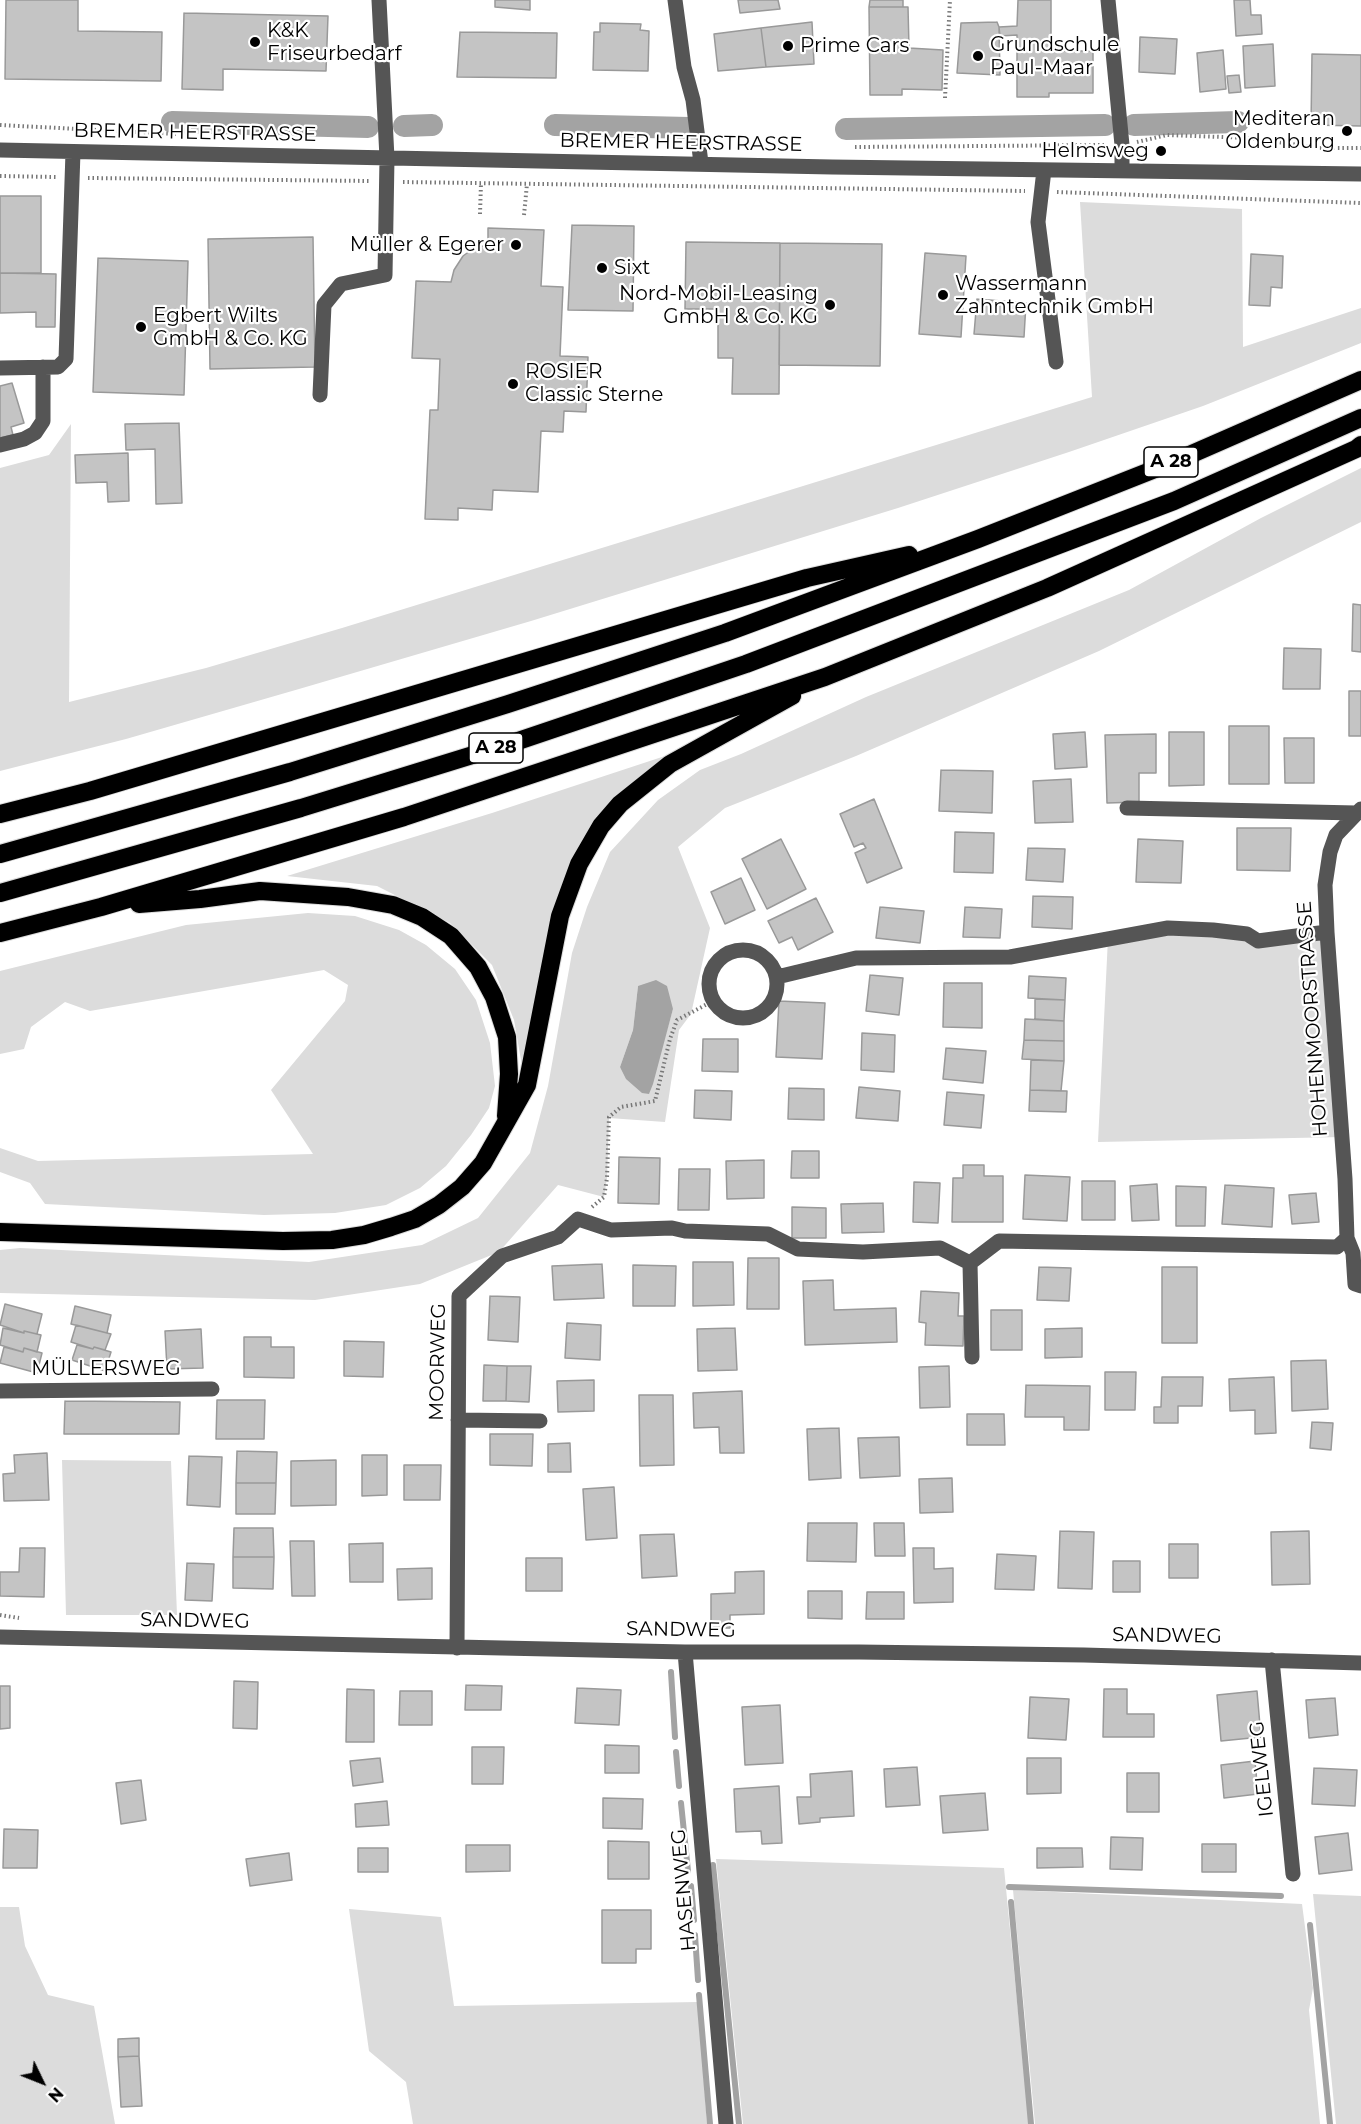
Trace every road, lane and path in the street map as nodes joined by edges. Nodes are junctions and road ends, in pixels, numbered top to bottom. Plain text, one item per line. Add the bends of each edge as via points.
1 (379, 0) edge
2 (675, 0) edge
3 (950, 0) edge
4 (1108, 0) edge
5 (945, 98) dead end
6 (0, 150) edge
7 (73, 152) junction
8 (387, 158) junction
9 (701, 163) junction
10 (1044, 170) junction
11 (1122, 171) junction
12 (1361, 174) edge
13 (0, 176) edge
14 (72, 177) junction
15 (387, 182) junction
16 (481, 183) junction
17 (527, 184) junction
18 (1042, 192) junction
19 (1361, 203) edge
20 (480, 214) dead end
21 (524, 215) dead end
22 (1056, 362) dead end
23 (43, 367) junction
24 (0, 368) edge
25 (1361, 380) edge
26 (320, 395) dead end
27 (1361, 417) edge
28 (0, 445) edge
29 (1361, 445) edge
30 (978, 539) junction
31 (825, 677) junction
32 (1127, 808) dead end
33 (1358, 811) edge
34 (0, 814) edge
35 (0, 854) edge
36 (0, 893) edge
37 (101, 907) junction
38 (1327, 932) junction
39 (0, 933) edge
40 (777, 977) junction
41 (713, 1000) junction
42 (505, 1124) junction
43 (578, 1219) junction
44 (0, 1232) edge
45 (1342, 1243) junction
46 (970, 1263) junction
47 (1361, 1286) edge
48 (972, 1357) dead end
49 (212, 1389) dead end
50 (0, 1391) edge
51 (458, 1420) junction
52 (540, 1421) dead end
53 (0, 1637) edge
54 (457, 1648) junction
55 (685, 1652) junction
56 (1272, 1660) junction
57 (1361, 1663) edge
58 (1293, 1874) dead end
59 (726, 2124) edge

1 - 8 street
2 - 9 street
3 - 5 path
4 - 11 street
6 - 7 street, BREMER HEERSTRASSE
7 - 8 street, BREMER HEERSTRASSE
7 - 14 street
8 - 9 street, BREMER HEERSTRASSE
8 - 15 street
9 - 10 street, BREMER HEERSTRASSE
10 - 11 street, BREMER HEERSTRASSE
10 - 18 street
11 - 12 street, BREMER HEERSTRASSE
13 - 14 path
14 - 15 path
14 - 23 street via 66,359 58,367
15 - 16 path
15 - 26 street via 385,275 341,284 324,304
16 - 17 path
16 - 20 path
17 - 18 path
17 - 21 path
18 - 19 path
18 - 22 street via 1038,222
23 - 24 street
23 - 28 street via 43,421 35,433
25 - 30 highway, A 28 via 1178,460
27 - 36 highway, A 28 via 1174,501 746,664 518,741
29 - 31 highway via 1047,588
30 - 34 highway via 807,578 90,791
30 - 35 highway, A 28 via 725,633 508,704 290,772
31 - 37 highway via 404,817
31 - 42 highway via 670,764 634,792 601,826 579,864 560,916 527,1085
32 - 33 street
33 - 38 street, HOHENMOORSTRASSE via 1336,835 1330,852 1325,885
37 - 39 highway
37 - 42 highway via 260,891 348,897 393,905 422,917 451,936 478,967 494,997 507,1037
38 - 40 street via 1258,941 1247,934 1168,928 1010,957 856,958
38 - 45 street, HOHENMOORSTRASSE via 1345,1179
40 - 41 street via 773,1002 753,1017 730,1016
40 - 41 street via 767,958 737,950 718,960 712,969 709,991
41 - 43 path via 676,1020 655,1101 621,1107 609,1117 604,1197
42 - 44 highway via 483,1163 462,1187 414,1219 364,1235 283,1241
43 - 46 street via 610,1230 672,1228 768,1234 798,1250 940,1248
43 - 51 street, MOORWEG via 558,1237 502,1256 459,1296
45 - 46 street via 999,1241
45 - 47 street, HOHENMOORSTRASSE via 1353,1253 1355,1284
46 - 48 street
49 - 50 street, MÜLLERSWEG
51 - 52 street
51 - 54 street, MOORWEG
53 - 54 street, SANDWEG
54 - 55 street, SANDWEG
55 - 56 street, SANDWEG
55 - 59 street, HASENWEG
56 - 57 street, SANDWEG
56 - 58 street, IGELWEG

